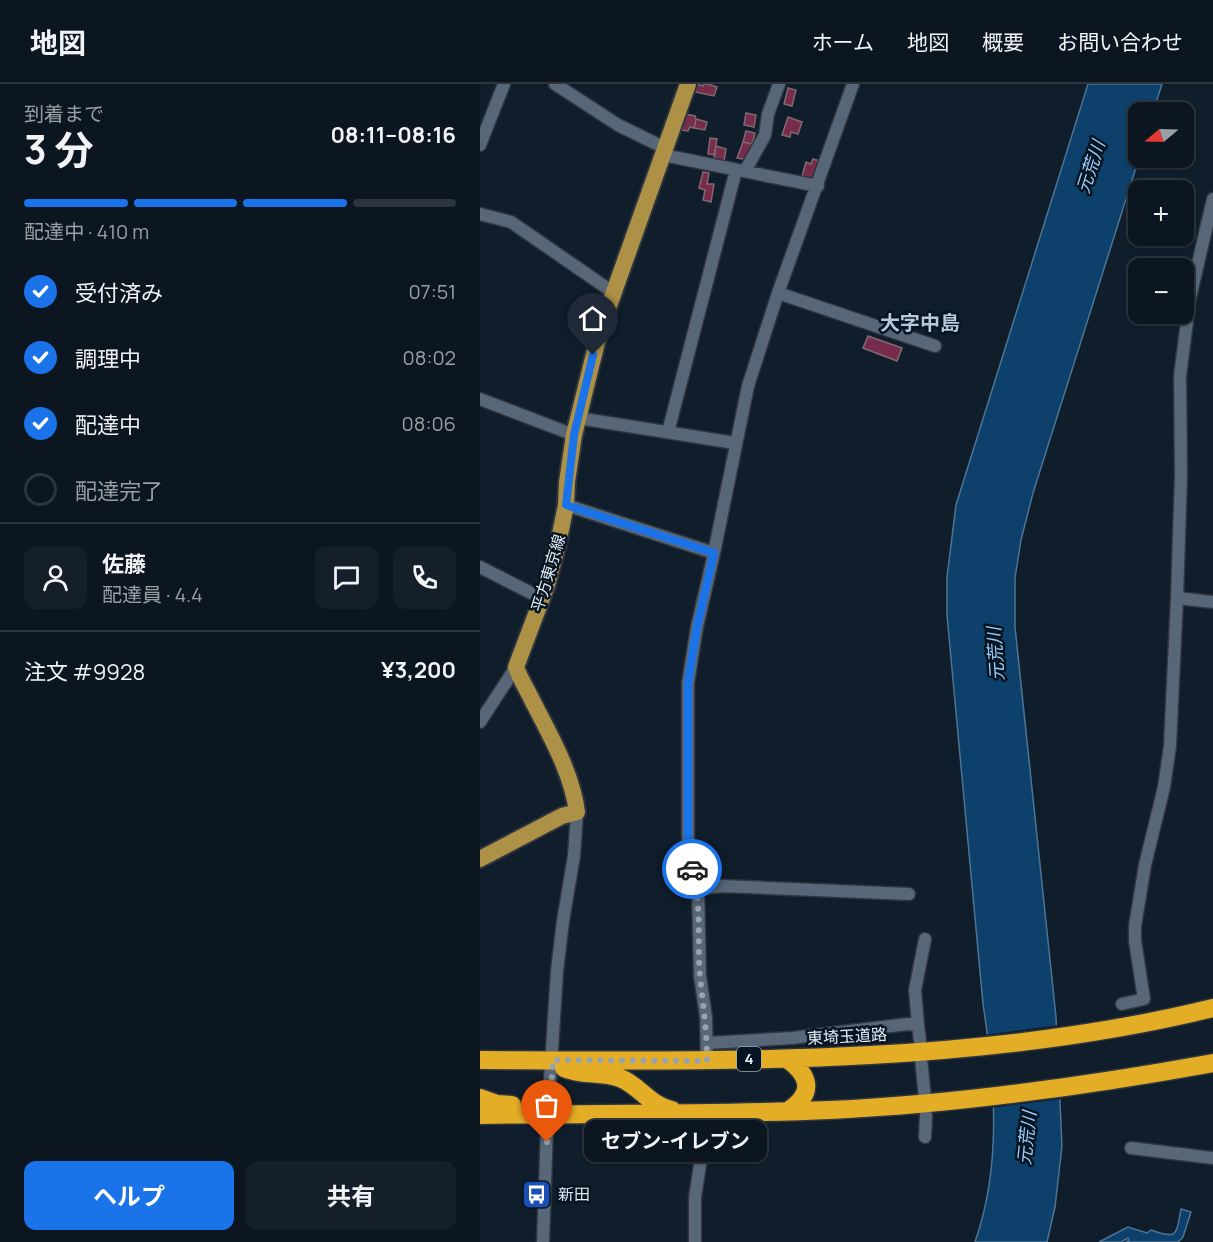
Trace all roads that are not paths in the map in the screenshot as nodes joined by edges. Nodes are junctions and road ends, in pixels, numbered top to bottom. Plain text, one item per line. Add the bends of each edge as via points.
1 (504, 84) edge
2 (555, 84) edge
3 (688, 84) edge
4 (778, 84) edge
5 (853, 84) edge
6 (480, 145) edge
7 (664, 152) junction
8 (741, 170) junction
9 (818, 186) junction
10 (1213, 199) edge
11 (480, 214) edge
12 (614, 293) junction
13 (778, 293) junction
14 (935, 346) dead end
15 (480, 399) edge
16 (578, 418) junction
17 (668, 432) junction
18 (574, 435) junction
19 (735, 443) junction
20 (566, 505) junction
21 (714, 553) junction
22 (480, 567) edge
23 (541, 598) junction
24 (1178, 598) junction
25 (1213, 602) edge
26 (516, 668) junction
27 (480, 722) edge
28 (578, 812) junction
29 (480, 859) edge
30 (698, 889) junction
31 (909, 894) dead end
32 (924, 939) dead end
33 (1122, 1004) dead end
34 (1213, 1008) edge
35 (918, 1025) junction
36 (920, 1041) dead end
37 (707, 1052) junction
38 (921, 1058) dead end
39 (787, 1059) junction
40 (480, 1060) edge
41 (553, 1060) junction
42 (1213, 1064) edge
43 (480, 1098) edge
44 (925, 1099) dead end
45 (788, 1111) junction
46 (697, 1113) junction
47 (548, 1114) junction
48 (480, 1115) edge
49 (926, 1115) dead end
50 (705, 1132) junction
51 (739, 1134) dead end
52 (925, 1137) dead end
53 (1131, 1148) dead end
54 (1213, 1158) edge
55 (543, 1242) edge
56 (695, 1242) edge

1 - 6 street
2 - 7 street
3 - 7 main road, 平方東京線
4 - 8 street via 765,135
5 - 9 street
7 - 8 street
7 - 12 main road, 平方東京線
8 - 9 street
8 - 17 street
9 - 13 street
10 - 24 street via 1193,282 1180,376
11 - 12 street via 511,222
12 - 16 main road, 平方東京線 via 599,334
13 - 14 street
13 - 19 street via 748,386
15 - 18 street
16 - 17 street
16 - 18 main road, 平方東京線
17 - 19 street
18 - 20 main road, 平方東京線
19 - 21 street
20 - 21 street
20 - 23 main road, 平方東京線
21 - 30 street via 688,683 688,852
22 - 23 street
23 - 26 main road, 平方東京線
24 - 25 street
24 - 33 street via 1169,756 1135,926 1144,999
26 - 27 street
26 - 28 main road via 548,731
28 - 29 main road via 562,816
28 - 41 street via 557,971
30 - 31 street via 722,886
30 - 37 street
32 - 35 street via 915,990
34 - 39 highway, 東埼玉道路 / 4 via 1097,1030 945,1049
35 - 36 street
35 - 37 street via 792,1038
37 - 39 highway, 東埼玉道路 / 4
37 - 41 highway, 東埼玉道路 / 4
38 - 44 street
39 - 45 highway via 802,1073 807,1090 798,1105
40 - 41 highway, 東埼玉道路 / 4
41 - 46 highway, 4 via 570,1071 622,1078 655,1104
41 - 47 street
42 - 45 highway, 4 via 950,1102
43 - 47 highway, 4 via 497,1104 526,1105
45 - 46 highway, 4
46 - 47 highway, 4
46 - 50 street
47 - 48 highway, 4
47 - 55 street
49 - 52 street
50 - 51 street
50 - 56 street via 695,1197
53 - 54 street

